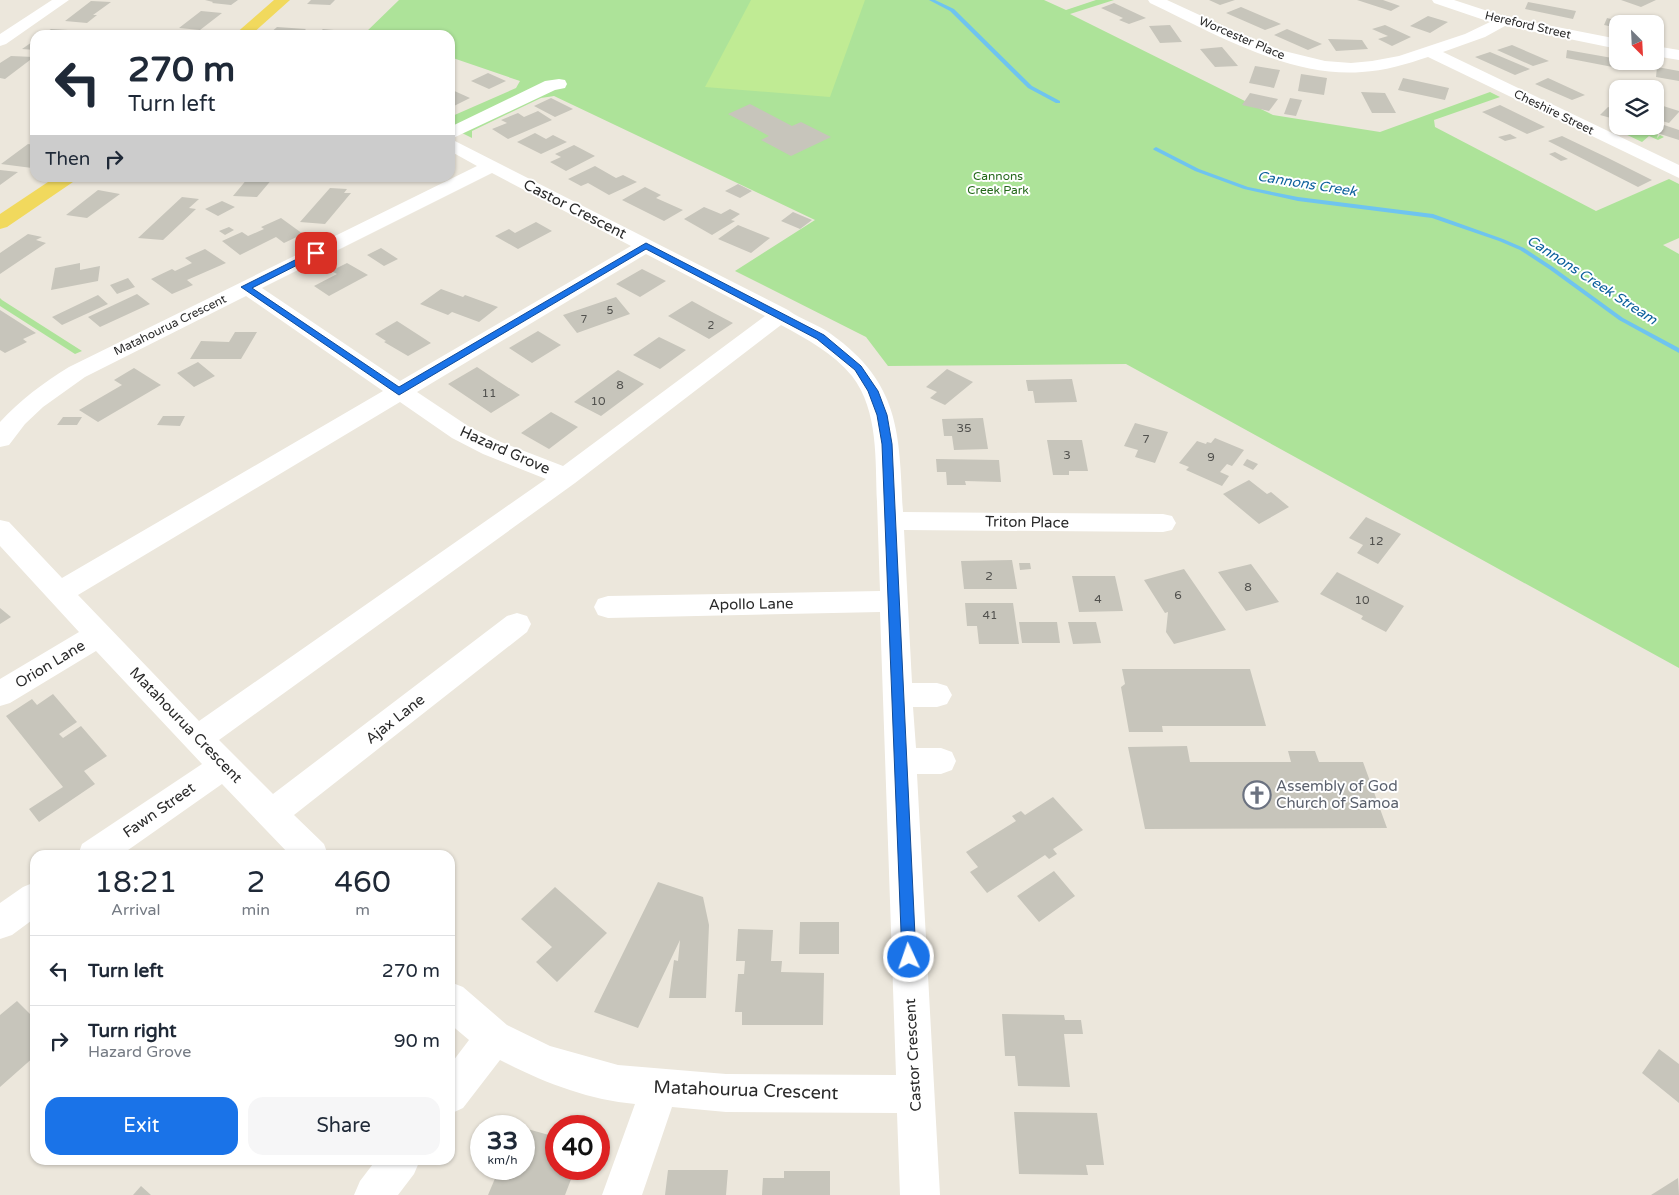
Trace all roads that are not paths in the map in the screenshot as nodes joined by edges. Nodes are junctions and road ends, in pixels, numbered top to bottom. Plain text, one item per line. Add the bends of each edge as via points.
1 (62, 0) edge
2 (283, 0) edge
3 (1155, 0) edge
4 (1439, 0) edge
5 (1503, 21) junction
6 (248, 30) edge
7 (0, 42) edge
8 (1609, 42) edge
9 (1429, 51) junction
10 (1664, 52) edge
11 (1679, 55) edge
12 (559, 84) dead end
13 (455, 132) edge
14 (455, 147) edge
15 (491, 166) junction
16 (1679, 172) edge
17 (60, 182) edge
18 (0, 223) edge
19 (646, 246) junction
20 (246, 287) junction
21 (780, 315) junction
22 (399, 392) junction
23 (0, 439) edge
24 (566, 476) junction
25 (891, 521) junction
26 (1163, 523) dead end
27 (4, 539) edge
28 (60, 592) junction
29 (893, 602) junction
30 (608, 607) dead end
31 (517, 624) dead end
32 (100, 634) junction
33 (0, 694) edge
34 (897, 695) junction
35 (937, 695) dead end
36 (198, 739) junction
37 (900, 761) junction
38 (941, 761) dead end
39 (224, 766) junction
40 (273, 814) junction
41 (101, 850) edge
42 (307, 850) edge
43 (30, 902) edge
44 (0, 923) edge
45 (455, 1004) edge
46 (494, 1038) junction
47 (455, 1089) edge
48 (660, 1089) junction
49 (915, 1094) junction
50 (396, 1165) edge
51 (374, 1195) edge
52 (622, 1195) edge
53 (920, 1195) edge

1 - 7 street
2 - 6 main road
3 - 9 street, Worcester Place via 1268,52 1302,62 1353,68
4 - 5 street, Hereford Street
5 - 8 street, Hereford Street
5 - 9 street, Worcester Place
9 - 16 street, Cheshire Street
10 - 11 street
12 - 13 street
14 - 15 street, Castor Crescent
15 - 19 street, Castor Crescent
15 - 20 street, Matahourua Crescent
17 - 18 main road
19 - 21 street, Castor Crescent
19 - 22 street
20 - 22 street, Hazard Grove
20 - 23 street, Matahourua Crescent via 64,380 30,404
21 - 24 street
21 - 25 street, Castor Crescent via 838,350 858,368 873,391 882,415 887,444
22 - 24 street, Hazard Grove via 460,432 492,448
22 - 28 street
24 - 36 street
25 - 26 street, Triton Place
25 - 29 street, Castor Crescent
27 - 28 street, Matahourua Crescent
28 - 32 street, Matahourua Crescent
29 - 30 street, Apollo Lane
29 - 34 street, Castor Crescent
31 - 40 street, Ajax Lane
32 - 33 street, Orion Lane
32 - 36 street, Matahourua Crescent
34 - 35 street
34 - 37 street, Castor Crescent
36 - 39 street, Matahourua Crescent
37 - 38 street
37 - 49 street, Castor Crescent
39 - 40 street, Matahourua Crescent
39 - 41 street, Fawn Street
40 - 42 street, Matahourua Crescent
43 - 44 street
45 - 46 street, Matahourua Crescent
46 - 47 street
46 - 48 street, Matahourua Crescent via 544,1062 581,1075
48 - 49 street, Matahourua Crescent via 726,1093
48 - 52 street
49 - 53 street, Castor Crescent
50 - 51 street

